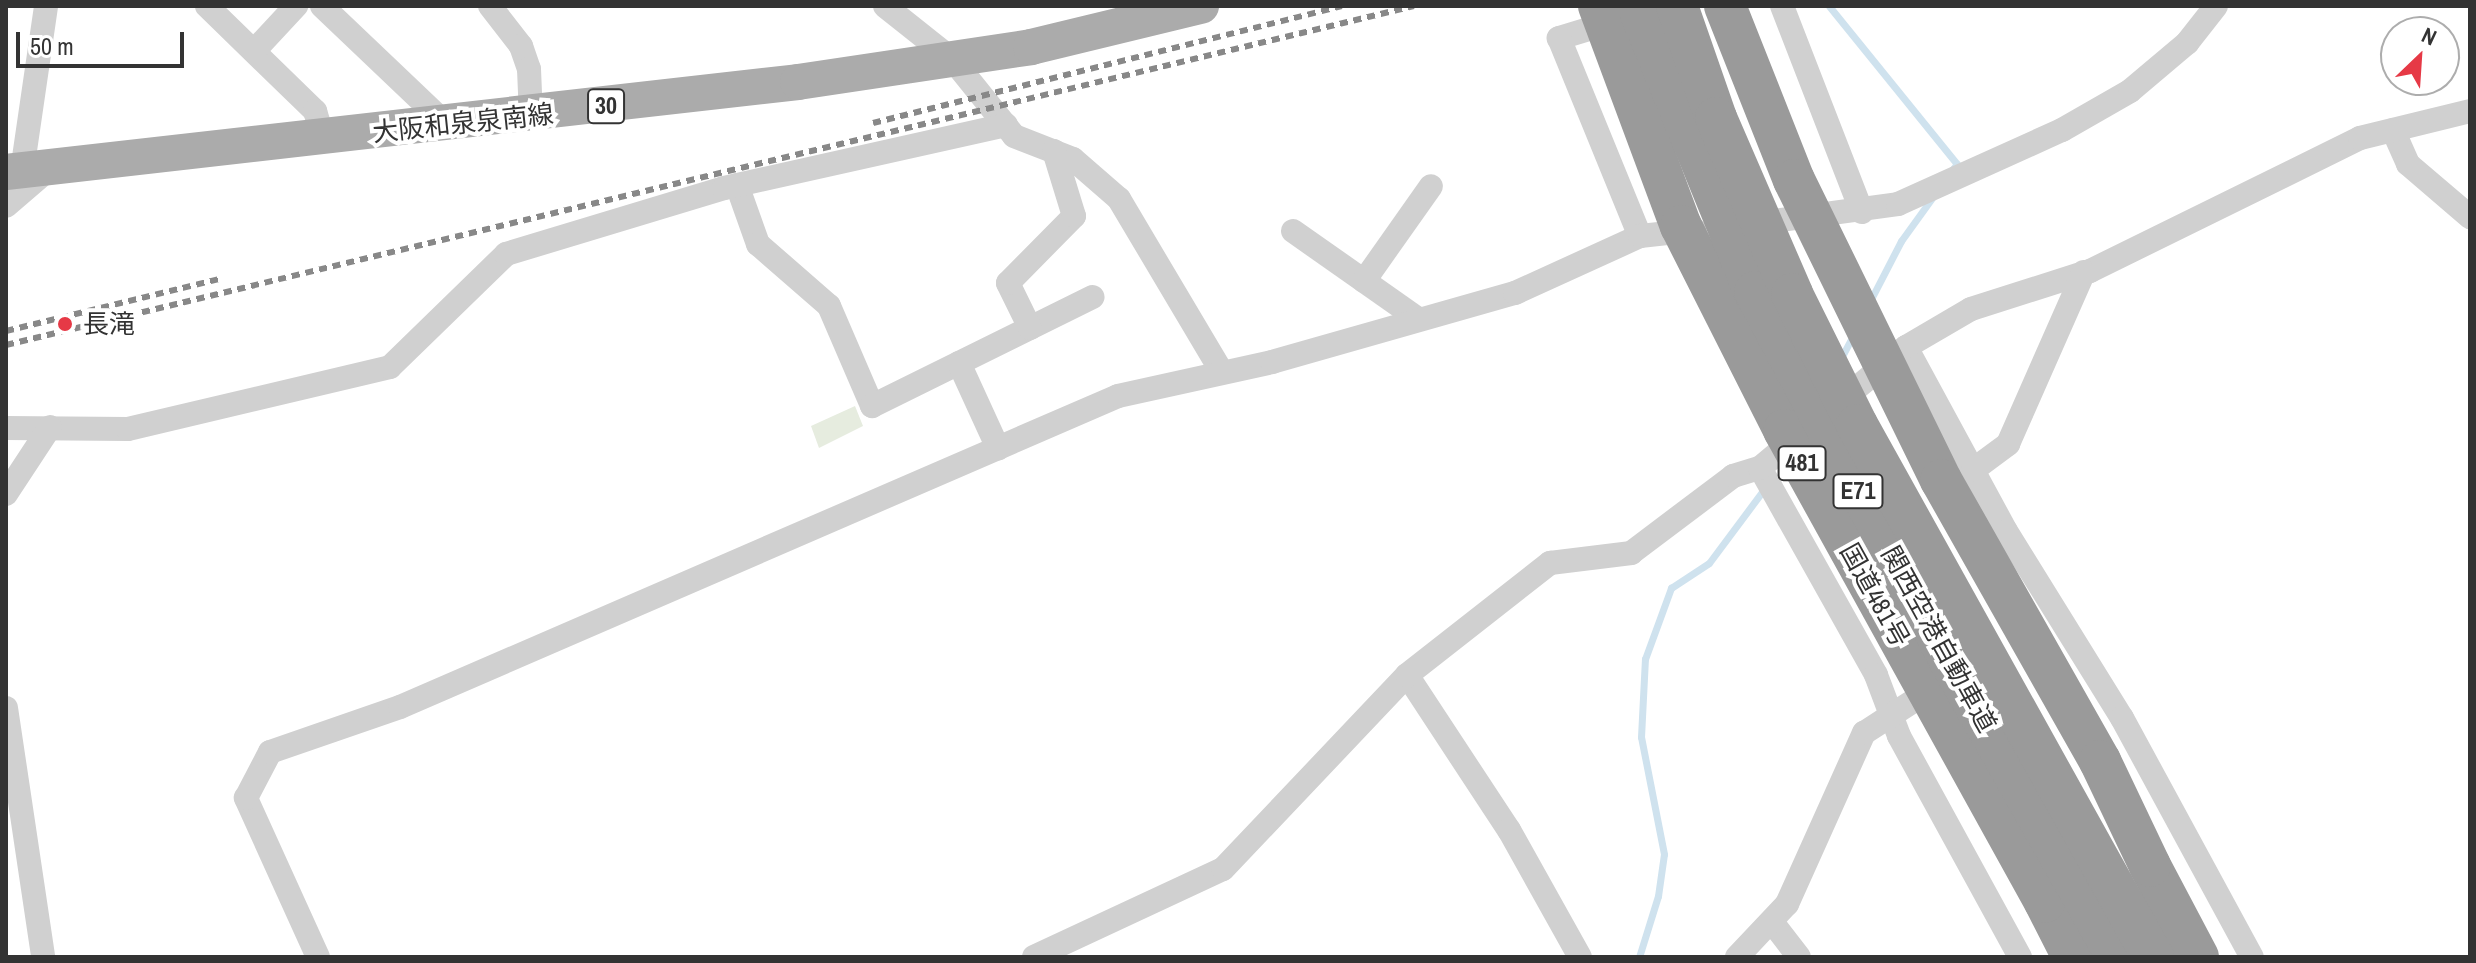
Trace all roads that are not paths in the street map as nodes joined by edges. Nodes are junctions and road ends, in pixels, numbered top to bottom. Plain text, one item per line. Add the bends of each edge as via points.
1 (46, 6) edge
2 (207, 6) edge
3 (296, 6) edge
4 (322, 6) edge
5 (490, 6) edge
6 (885, 6) edge
7 (1201, 6) edge
8 (1599, 6) edge
9 (1638, 6) edge
10 (1663, 6) edge
11 (1677, 6) edge
12 (1725, 6) edge
13 (1782, 6) edge
14 (2216, 6) edge
15 (254, 51) junction
16 (953, 60) junction
17 (2470, 111) edge
18 (531, 116) junction
19 (447, 125) junction
20 (1006, 125) junction
21 (2393, 130) junction
22 (323, 138) junction
23 (1054, 151) junction
24 (26, 170) edge
25 (737, 185) junction
26 (1431, 186) dead end
27 (6, 206) edge
28 (1862, 212) junction
29 (2470, 217) edge
30 (1293, 231) dead end
31 (1640, 236) junction
32 (2084, 272) junction
33 (1364, 281) junction
34 (1093, 297) dead end
35 (1418, 319) junction
36 (1030, 328) junction
37 (1906, 347) junction
38 (959, 363) junction
39 (1221, 371) junction
40 (50, 427) junction
41 (6, 428) edge
42 (998, 448) junction
43 (1760, 468) junction
44 (1973, 470) junction
45 (6, 494) edge
46 (2063, 616) junction
47 (1407, 675) junction
48 (6, 708) edge
49 (1890, 712) junction
50 (1772, 922) junction
51 (43, 957) edge
52 (318, 957) edge
53 (1034, 957) edge
54 (1580, 957) edge
55 (1737, 957) edge
56 (1799, 957) edge
57 (2020, 957) edge
58 (2073, 957) edge
59 (2117, 957) edge
60 (2153, 957) edge
61 (2198, 957) edge
62 (2252, 957) edge

1 - 24 street
2 - 15 street
3 - 15 street
4 - 19 street
5 - 18 street via 521,46 529,69
6 - 16 street
7 - 16 main road, 大阪和泉泉南線 / 30
8 - 58 highway, 国道481号 / 481, bridge via 1681,226 1784,430
9 - 59 highway, 関西空港自動車道 / E71, bridge via 1712,196 1788,357 1940,644
10 - 31 street via 1559,38
11 - 60 highway, 関西空港自動車道 / E71, bridge via 1716,118 1792,294 1857,425
12 - 61 highway, bridge via 1794,180 1941,480 2100,761
13 - 28 street
14 - 28 street via 2187,43 2130,91 2062,130 1898,204
15 - 22 street via 315,111
16 - 18 main road, 大阪和泉泉南線 / 30
16 - 20 street
17 - 21 street
18 - 19 main road, 大阪和泉泉南線 / 30
19 - 22 main road, 大阪和泉泉南線 / 30
20 - 23 street via 1014,136
20 - 25 street
21 - 29 street via 2408,164
21 - 32 street via 2360,138
22 - 24 main road, 大阪和泉泉南線 / 30
23 - 36 street via 1074,216 1008,283
23 - 39 street via 1073,159 1119,199
24 - 27 street
25 - 38 street via 758,244 829,306 872,406
25 - 40 street via 506,254 390,367 128,429
26 - 33 street
28 - 31 street
30 - 33 street
31 - 35 street via 1515,293
32 - 37 street via 1971,309
32 - 44 street via 2008,444
33 - 35 street
34 - 36 street
35 - 39 street via 1272,362
36 - 38 street
37 - 43 street
37 - 44 street
38 - 42 street
39 - 42 street via 1118,396
40 - 41 street
40 - 45 street
42 - 52 street via 400,707 270,752 246,798
43 - 47 street via 1733,476 1631,553 1550,563
43 - 49 street via 1876,675
44 - 46 street
46 - 49 street
46 - 62 street
47 - 53 street via 1223,869
47 - 54 street via 1509,830
48 - 51 street
49 - 50 street via 1864,733 1851,755 1808,867
49 - 57 street
50 - 55 street
50 - 56 street

